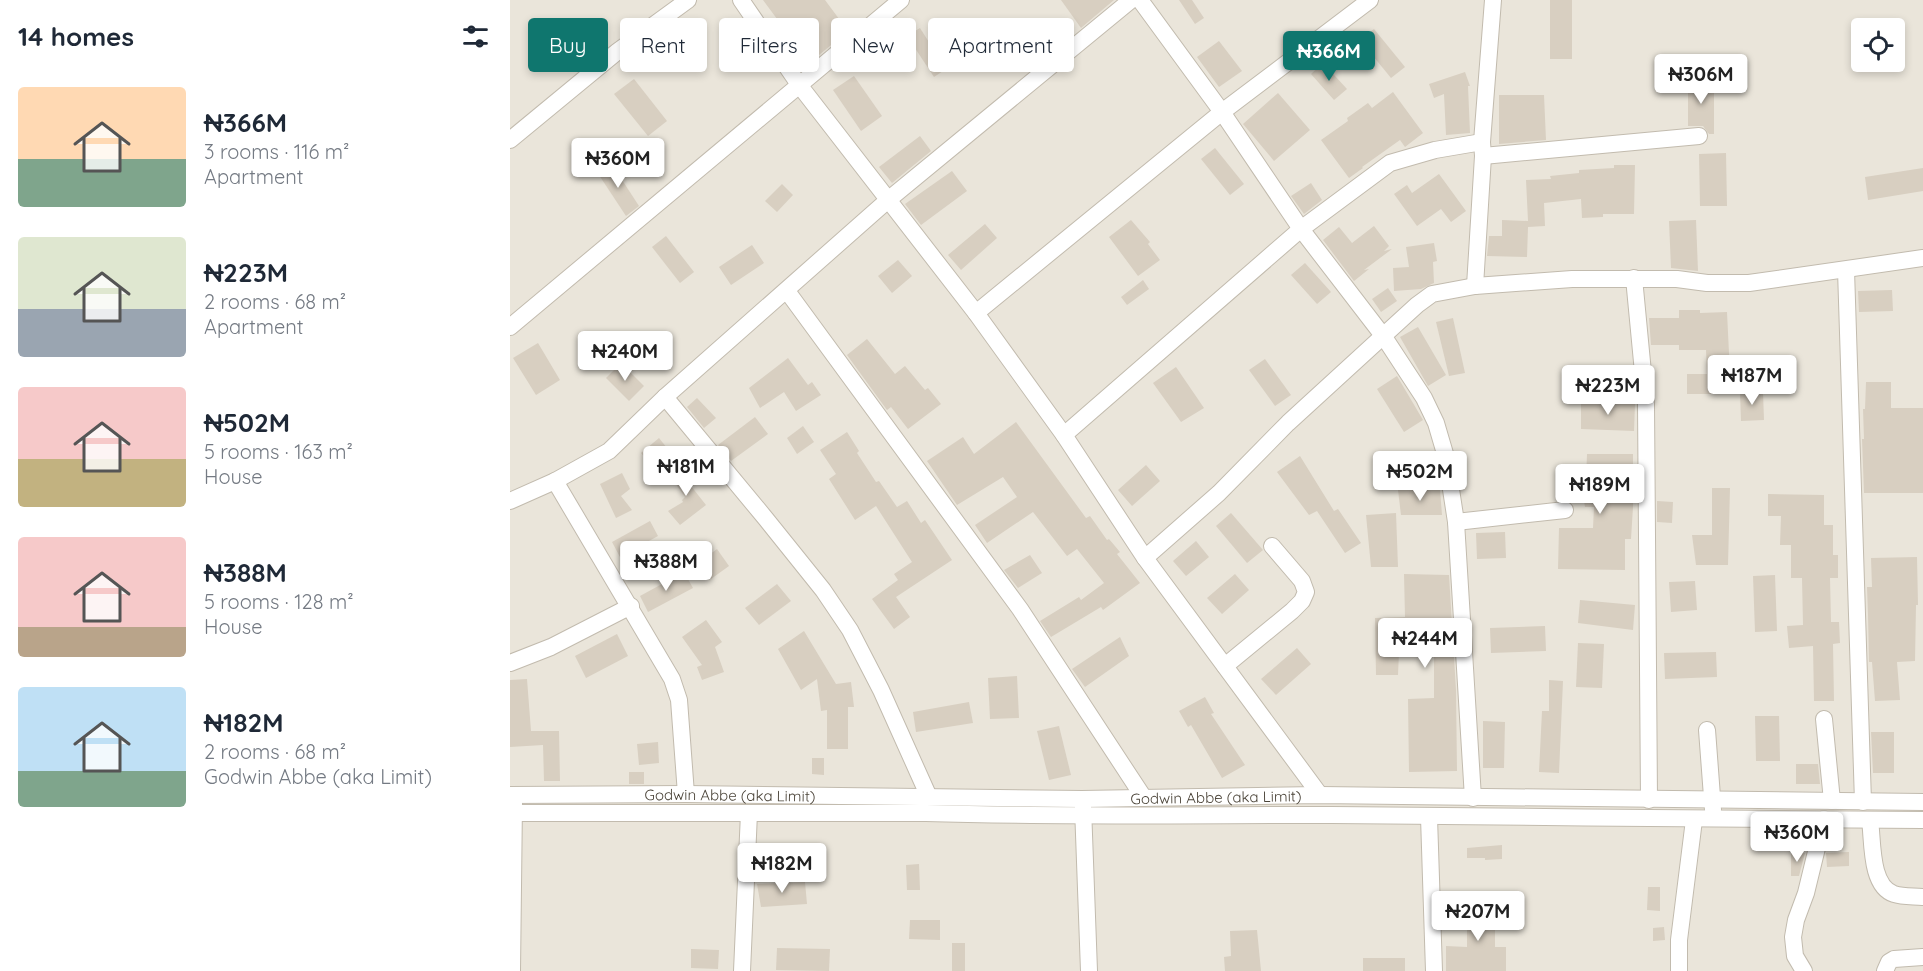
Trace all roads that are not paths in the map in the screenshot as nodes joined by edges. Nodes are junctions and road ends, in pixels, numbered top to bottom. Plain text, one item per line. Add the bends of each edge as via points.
1 (688, 0) edge
2 (741, 0) edge
3 (902, 0) edge
4 (1131, 0) edge
5 (1140, 0) edge
6 (1370, 0) edge
7 (1493, 0) edge
8 (800, 86) junction
9 (1222, 112) junction
10 (1700, 136) dead end
11 (510, 140) edge
12 (1482, 149) junction
13 (888, 200) junction
14 (1301, 229) junction
15 (1923, 258) edge
16 (1846, 270) junction
17 (1634, 278) junction
18 (1474, 286) junction
19 (786, 291) junction
20 (976, 313) junction
21 (510, 327) edge
22 (1384, 337) junction
23 (664, 397) junction
24 (1064, 435) junction
25 (555, 482) junction
26 (510, 501) edge
27 (1565, 510) dead end
28 (1456, 522) junction
29 (1272, 546) dead end
30 (1145, 558) junction
31 (631, 606) junction
32 (510, 663) edge
33 (1225, 666) junction
34 (1824, 719) dead end
35 (1707, 730) dead end
36 (686, 794) junction
37 (512, 795) edge
38 (1320, 795) junction
39 (929, 797) junction
40 (1284, 797) junction
41 (1144, 798) junction
42 (1473, 798) junction
43 (1648, 800) junction
44 (1713, 800) junction
45 (1832, 801) junction
46 (1863, 802) junction
47 (1923, 802) edge
48 (1083, 807) junction
49 (512, 813) edge
50 (749, 813) junction
51 (1284, 815) junction
52 (1429, 817) junction
53 (1824, 819) junction
54 (1694, 820) junction
55 (1714, 820) junction
56 (1870, 820) junction
57 (1923, 820) edge
58 (1923, 897) edge
59 (1923, 957) edge
60 (512, 971) edge
61 (742, 971) edge
62 (1089, 971) edge
63 (1434, 971) edge
64 (1679, 971) edge
65 (1804, 971) edge
66 (1885, 971) edge

1 - 11 street via 618,51
2 - 8 street
3 - 8 street
4 - 13 street
5 - 9 street
6 - 9 street
7 - 12 street
8 - 13 street
8 - 21 street
9 - 14 street
9 - 20 street
10 - 12 street
12 - 14 street via 1435,150 1390,163
12 - 18 street
13 - 19 street
13 - 20 street
14 - 22 street
14 - 24 street
15 - 16 street
16 - 17 street via 1749,283
16 - 46 street
17 - 18 street
17 - 43 street via 1646,404
18 - 22 street via 1432,294
19 - 23 street
19 - 41 street via 1020,609
20 - 24 street
22 - 28 street via 1436,423 1446,457
22 - 30 street
23 - 25 street via 609,451
23 - 39 street via 823,590 850,630
24 - 30 street
25 - 26 street
25 - 31 street
27 - 28 street
28 - 42 street
29 - 33 street via 1302,581 1306,592 1292,611
30 - 33 street
31 - 32 street
31 - 36 street via 680,700
33 - 38 street
34 - 45 street
35 - 44 street
36 - 37 street, Godwin Abbe (aka Limit)
36 - 39 street, Godwin Abbe (aka Limit)
37 - 49 street
38 - 40 street, Godwin Abbe (aka Limit)
38 - 42 street, Godwin Abbe (aka Limit)
39 - 48 street, Godwin Abbe (aka Limit)
40 - 41 street, Godwin Abbe (aka Limit)
40 - 51 street
41 - 48 street, Godwin Abbe (aka Limit)
42 - 43 street, Godwin Abbe (aka Limit)
43 - 44 street, Godwin Abbe (aka Limit)
44 - 45 street, Godwin Abbe (aka Limit)
44 - 55 street
45 - 46 street, Godwin Abbe (aka Limit)
46 - 47 street, Godwin Abbe (aka Limit)
48 - 50 street, Godwin Abbe (aka Limit) via 926,813
48 - 51 street, Godwin Abbe (aka Limit)
48 - 62 street
49 - 50 street, Godwin Abbe (aka Limit)
49 - 60 street
50 - 61 street
51 - 52 street, Godwin Abbe (aka Limit)
52 - 54 street, Godwin Abbe (aka Limit)
52 - 63 street
53 - 55 street, Godwin Abbe (aka Limit)
53 - 56 street, Godwin Abbe (aka Limit)
53 - 65 street via 1793,938 1795,956
54 - 55 street, Godwin Abbe (aka Limit)
54 - 64 street via 1679,940
56 - 57 street, Godwin Abbe (aka Limit)
56 - 58 street via 1877,877 1882,886 1894,894
59 - 66 street via 1891,960

